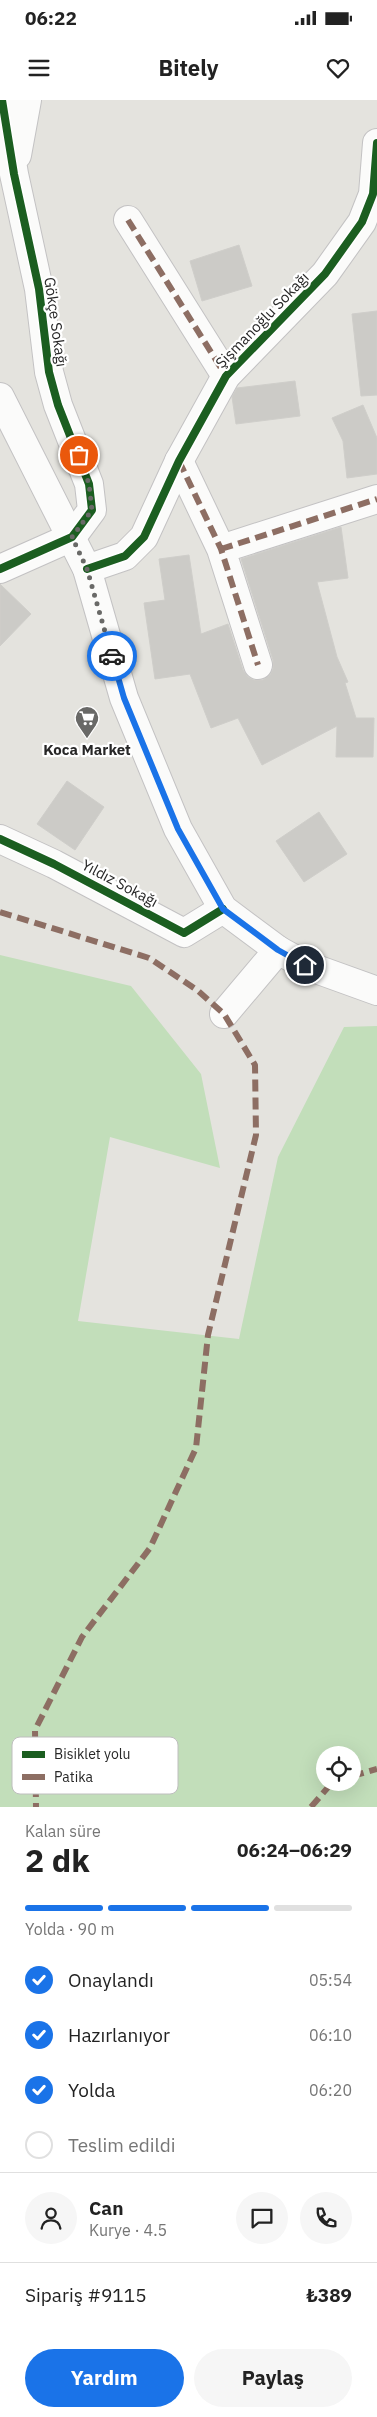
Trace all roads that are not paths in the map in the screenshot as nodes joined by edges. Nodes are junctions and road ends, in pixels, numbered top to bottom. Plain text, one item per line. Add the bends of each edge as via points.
1 (2, 100) edge
2 (27, 100) edge
3 (377, 143) edge
4 (14, 174) junction
5 (128, 220) dead end
6 (226, 376) junction
7 (0, 397) edge
8 (179, 461) junction
9 (377, 499) edge
10 (72, 537) junction
11 (221, 549) junction
12 (0, 569) edge
13 (87, 569) junction
14 (258, 665) dead end
15 (0, 839) edge
16 (223, 909) junction
17 (278, 950) junction
18 (377, 991) edge
19 (224, 1014) dead end

1 - 4 street, Gökçe Sokağı
2 - 4 street
3 - 6 street, Şişmanoğlu Sokağı via 373,194 362,222 325,274
4 - 10 street, Gökçe Sokağı via 39,288 49,372 58,405 89,484 92,510
5 - 6 street
6 - 8 street, Şişmanoğlu Sokağı
7 - 10 street
8 - 11 street
8 - 13 street, Şişmanoğlu Sokağı via 144,537 125,556
9 - 11 street
10 - 12 street
10 - 13 street
11 - 14 street
13 - 16 street via 124,698 178,829
15 - 16 street, Yıldız Sokağı via 184,933
16 - 17 street
17 - 18 street via 305,965
17 - 19 street

